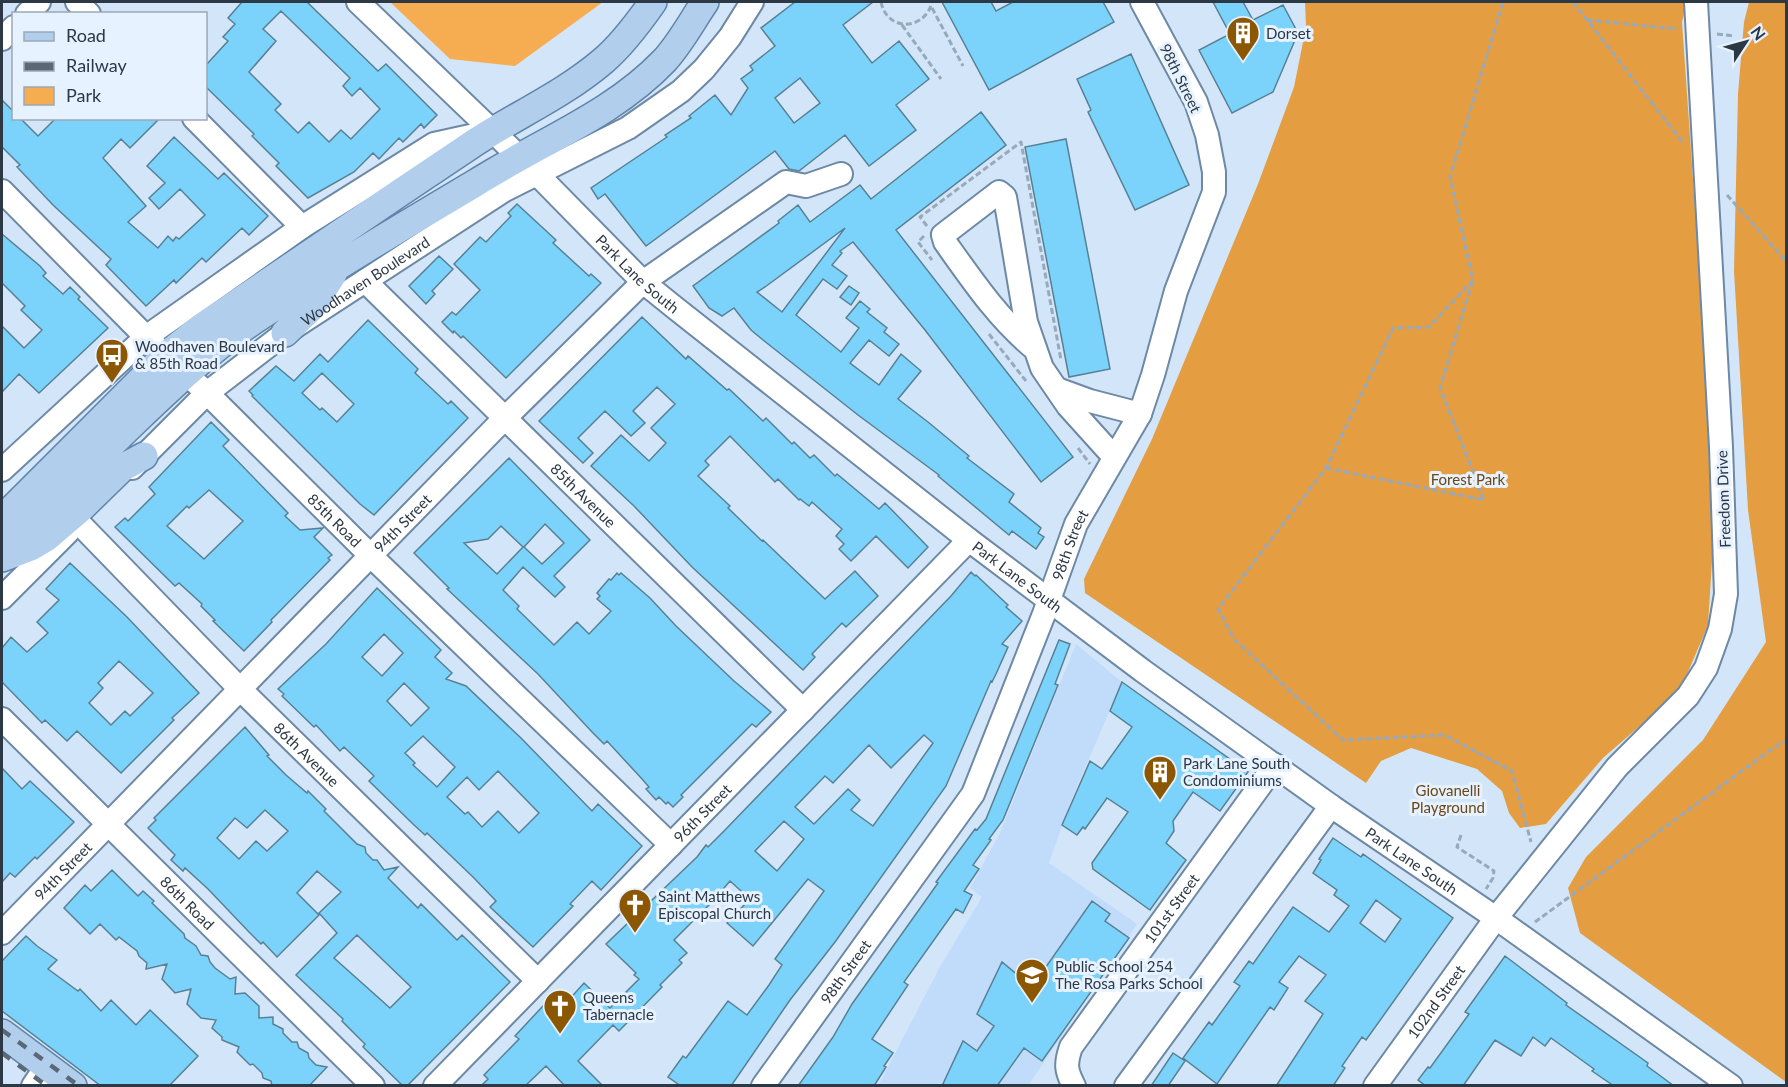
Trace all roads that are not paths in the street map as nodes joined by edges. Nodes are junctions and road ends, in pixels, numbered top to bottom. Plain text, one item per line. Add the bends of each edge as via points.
1 (358, 2) edge
2 (653, 2) edge
3 (705, 2) edge
4 (752, 2) edge
5 (1142, 2) edge
6 (1696, 2) edge
7 (196, 120) edge
8 (491, 131) junction
9 (527, 165) junction
10 (841, 174) dead end
11 (2, 191) edge
12 (302, 227) junction
13 (337, 267) junction
14 (365, 280) junction
15 (643, 282) junction
16 (285, 333) junction
17 (146, 337) junction
18 (1035, 349) junction
19 (165, 356) junction
20 (186, 373) junction
21 (1057, 389) junction
22 (207, 393) junction
23 (1140, 414) junction
24 (505, 419) junction
25 (144, 456) junction
26 (1113, 457) junction
27 (4, 462) edge
28 (2, 519) edge
29 (78, 522) junction
30 (969, 540) junction
31 (2, 552) edge
32 (372, 556) junction
33 (2, 558) edge
34 (2, 598) edge
35 (1049, 600) junction
36 (240, 689) junction
37 (803, 710) junction
38 (2, 719) edge
39 (1275, 765) junction
40 (1331, 806) junction
41 (109, 825) junction
42 (671, 845) junction
43 (1496, 918) junction
44 (2, 933) edge
45 (538, 981) junction
46 (2, 1033) edge
47 (40, 1075) edge
48 (1384, 1082) edge
49 (73, 1086) edge
50 (373, 1086) edge
51 (435, 1086) edge
52 (764, 1086) edge
53 (1074, 1086) edge
54 (1126, 1086) edge
55 (1731, 1086) edge

1 - 8 street, Park Lane South
2 - 8 main road via 603,61 549,99
3 - 9 main road, Woodhaven Boulevard via 664,61 626,94
4 - 9 street, Woodhaven Boulevard via 730,38 681,91 628,128
5 - 23 street, 98th Street via 1196,102 1215,172 1214,192 1176,291
6 - 43 street, Freedom Drive via 1721,447 1726,594 1720,629 1706,668 1688,696 1617,767
7 - 12 street
8 - 9 street, Park Lane South
8 - 12 street via 434,144
8 - 19 main road
9 - 13 main road, Woodhaven Boulevard
9 - 14 street, Woodhaven Boulevard via 503,191
9 - 15 street, Park Lane South
10 - 15 street, 94th Street via 806,186 786,182
11 - 17 street, 85th Road
12 - 17 street
13 - 16 main road via 312,307
13 - 20 main road, Woodhaven Boulevard via 257,318
14 - 16 street, Woodhaven Boulevard
14 - 24 street, 85th Avenue
15 - 24 street, 94th Street
15 - 30 street, Park Lane South
16 - 22 street, Woodhaven Boulevard
17 - 19 street, 85th Road
17 - 27 street
18 - 18 street via 1026,322 1005,197 999,192 944,235 945,242 1016,334
18 - 21 street via 1042,368
19 - 20 street, 85th Road
19 - 28 main road
20 - 22 street, 85th Road
20 - 31 main road, Woodhaven Boulevard
21 - 23 street
21 - 26 street
22 - 25 street, Woodhaven Boulevard
22 - 32 street, 85th Road
23 - 26 street, 98th Street
24 - 32 street, 94th Street
24 - 37 street, 85th Avenue
25 - 29 street, Woodhaven Boulevard
25 - 33 main road via 122,468 46,538
26 - 35 street, 98th Street via 1076,524
29 - 34 street, Woodhaven Boulevard
29 - 36 street, 86th Avenue
30 - 35 street, Park Lane South
30 - 37 street, 96th Street
32 - 36 street, 94th Street
32 - 42 street, 85th Road
35 - 39 street, Park Lane South
35 - 52 street, 98th Street via 973,794
36 - 41 street, 94th Street
36 - 45 street, 86th Avenue
37 - 42 street, 96th Street
38 - 41 street, 86th Road
39 - 40 street, Park Lane South
39 - 53 street, 101st Street via 1071,1047 1067,1073
40 - 43 street, Park Lane South
40 - 54 street
41 - 44 street, 94th Street
41 - 50 street, 86th Road
42 - 45 street, 96th Street
43 - 48 street, 102nd Street
43 - 55 street, Park Lane South
45 - 51 street, 96th Street
46 - 47 main road
47 - 49 main road

